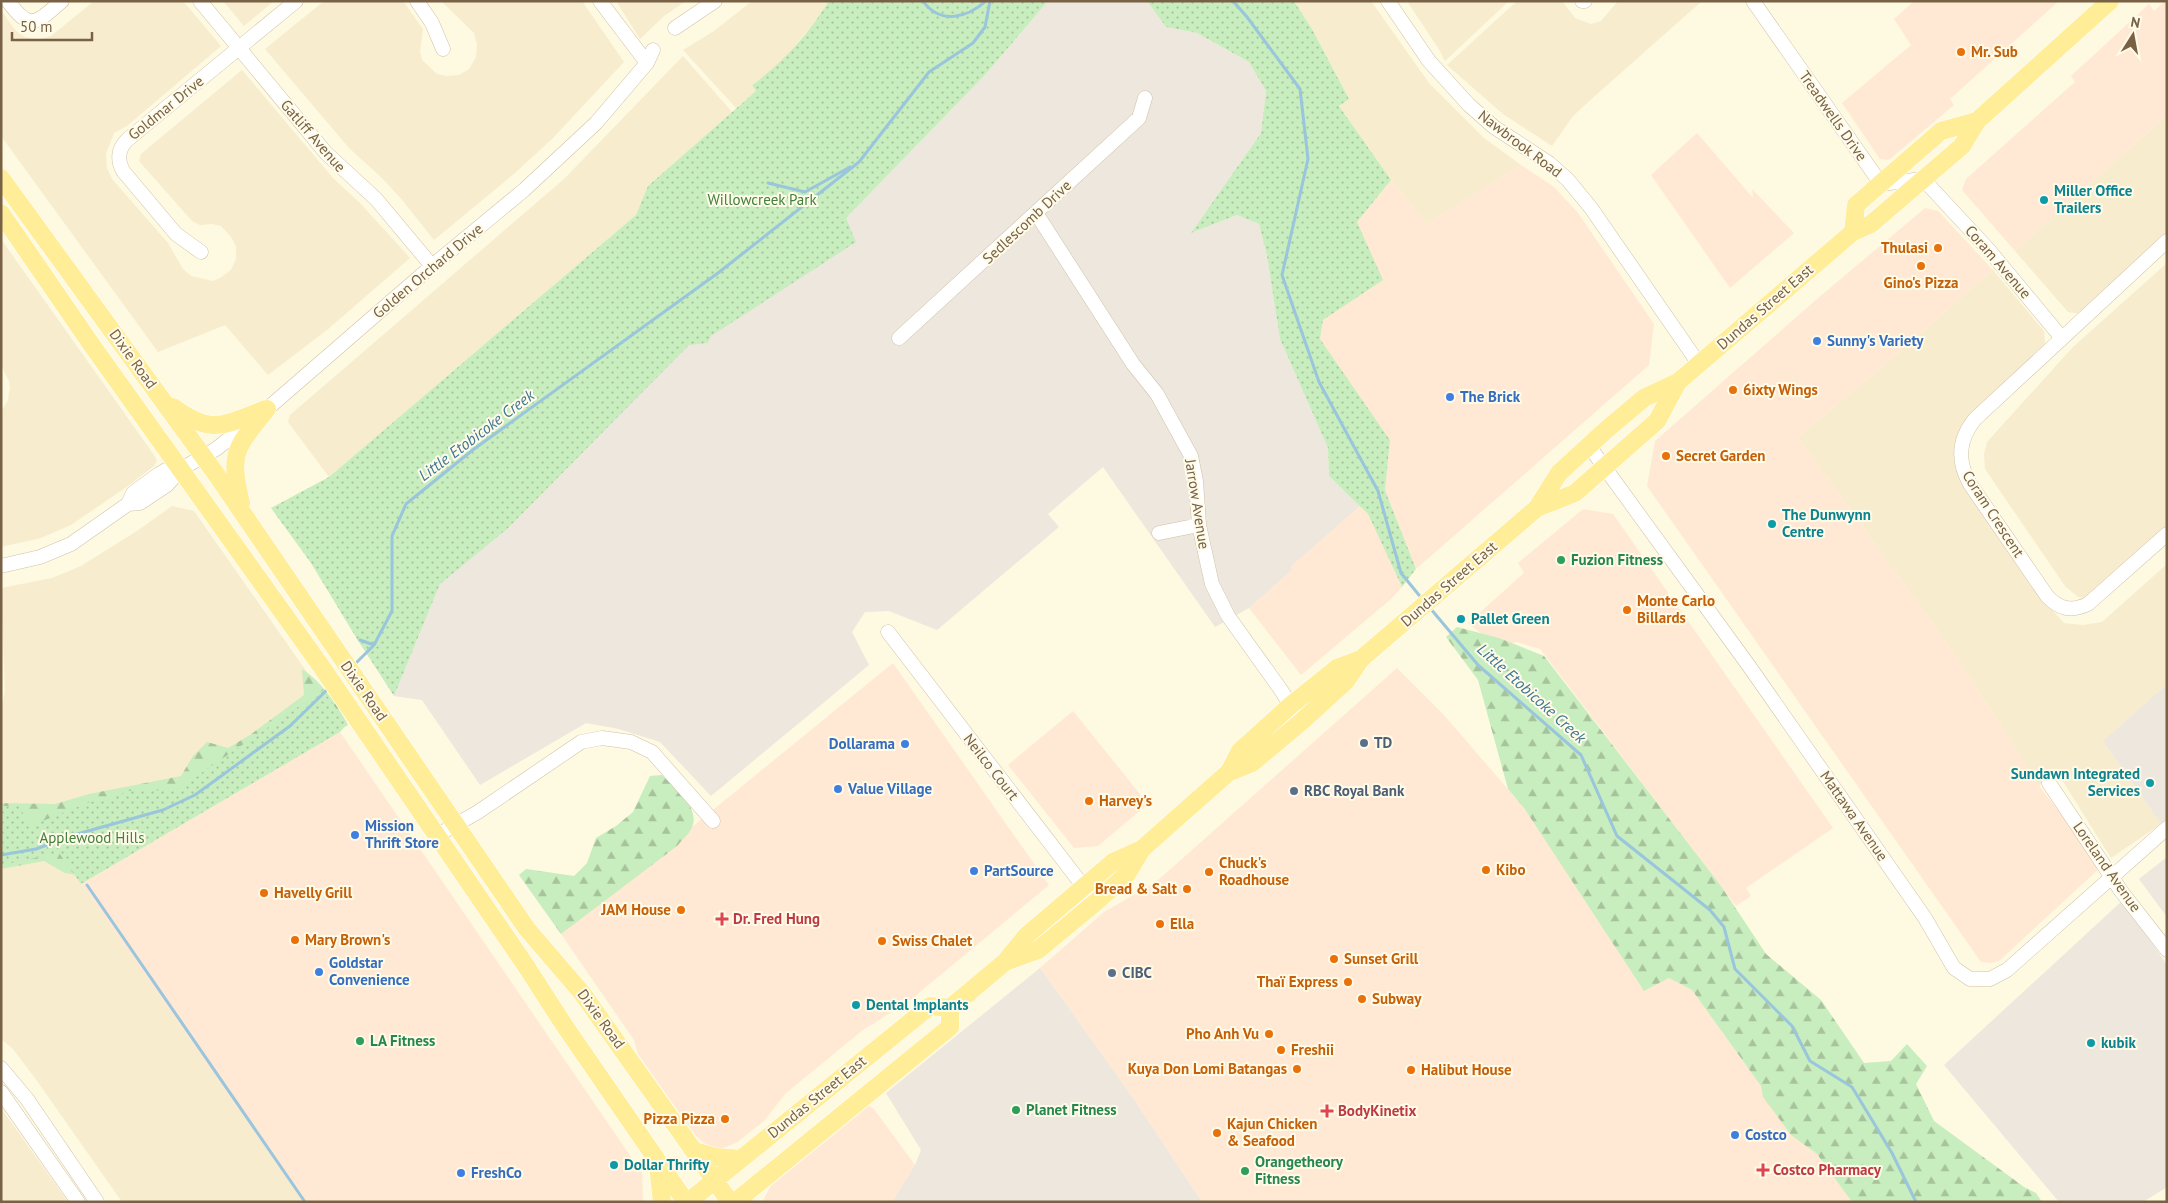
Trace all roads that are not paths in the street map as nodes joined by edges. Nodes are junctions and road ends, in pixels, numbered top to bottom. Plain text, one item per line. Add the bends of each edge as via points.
1 (8, 1) edge
2 (62, 1) edge
3 (200, 1) edge
4 (296, 1) edge
5 (417, 1) edge
6 (600, 1) edge
7 (714, 1) edge
8 (1388, 1) edge
9 (1753, 1) edge
10 (2110, 1) edge
11 (674, 28) dead end
12 (239, 49) junction
13 (444, 49) dead end
14 (653, 50) dead end
15 (647, 63) junction
16 (1144, 98) dead end
17 (1977, 121) junction
18 (1, 178) edge
19 (1881, 184) junction
20 (1928, 184) junction
21 (1, 213) edge
22 (1036, 213) junction
23 (1853, 232) junction
24 (2167, 241) edge
25 (201, 252) dead end
26 (432, 266) junction
27 (2062, 337) junction
28 (899, 338) dead end
29 (1699, 364) junction
30 (1678, 382) junction
31 (162, 399) junction
32 (267, 409) junction
33 (1589, 446) junction
34 (202, 456) junction
35 (1605, 466) junction
36 (181, 470) junction
37 (1537, 508) junction
38 (244, 514) junction
39 (1199, 525) junction
40 (1159, 533) dead end
41 (2167, 534) edge
42 (1, 566) edge
43 (888, 632) dead end
44 (1361, 659) junction
45 (1291, 705) junction
46 (1301, 722) junction
47 (1229, 772) junction
48 (2049, 783) dead end
49 (713, 821) dead end
50 (457, 824) junction
51 (2167, 828) edge
52 (436, 836) junction
53 (1142, 849) junction
54 (2112, 877) junction
55 (1084, 887) junction
56 (1096, 902) junction
57 (2167, 950) edge
58 (1005, 962) junction
59 (950, 1008) junction
60 (1, 1068) edge
61 (1, 1092) edge
62 (694, 1151) junction
63 (741, 1159) junction
64 (657, 1160) junction
65 (715, 1180) junction
66 (760, 1182) junction
67 (78, 1202) edge
68 (97, 1202) edge
69 (662, 1202) edge
70 (687, 1202) edge
71 (730, 1202) edge
72 (735, 1202) edge
73 (754, 1202) edge

1 - 2 street via 20,17 32,22
3 - 12 street, Gatliff Avenue
4 - 12 street, Goldmar Drive
5 - 13 street
6 - 15 street
7 - 11 street
8 - 29 street, Nawbrook Road via 1429,61 1469,105 1568,180
9 - 19 street, Treadwells Drive
10 - 17 main road, Dundas Street East
12 - 25 street, Goldmar Drive via 127,140 120,152 123,172 176,234
12 - 26 street, Gatliff Avenue via 326,153 376,199
14 - 15 street, Golden Orchard Drive
15 - 26 street, Golden Orchard Drive via 596,123 566,152
16 - 22 street, Sedlescomb Drive via 1138,118
17 - 19 main road, Dundas Street East via 1941,131
17 - 20 main road, Dundas Street East via 1962,146
18 - 31 main road, Dixie Road
19 - 20 street
19 - 23 main road, Dundas Street East via 1856,205
20 - 23 main road, Dundas Street East
20 - 27 street, Coram Avenue
21 - 36 main road, Dixie Road
22 - 28 street, Sedlescomb Drive
22 - 39 street, Jarrow Avenue via 1133,364 1157,394 1191,456
23 - 29 main road, Dundas Street East
24 - 27 street, Coram Crescent
26 - 32 street, Golden Orchard Drive
27 - 41 street, Coram Crescent via 1967,429 1960,458 1966,477 2047,596 2064,608 2075,609 2088,604
29 - 30 main road, Dundas Street East
30 - 33 main road, Dundas Street East via 1644,398
30 - 35 main road, Dundas Street East via 1657,421
31 - 32 main road via 191,420 214,426
31 - 34 main road, Dixie Road
32 - 34 street, Golden Orchard Drive via 216,449
32 - 38 main road via 242,441 235,460 235,476
33 - 35 street, Mattawa Avenue
33 - 37 main road, Dundas Street East via 1559,473
34 - 36 street, Golden Orchard Drive
34 - 38 main road, Dixie Road
35 - 37 main road, Dundas Street East via 1575,493
35 - 54 street, Mattawa Avenue via 1925,918 1954,968 1970,979 1990,979 2007,970
36 - 42 street, Golden Orchard Drive via 166,470 159,474 133,493 128,504 71,544 40,557
36 - 52 main road, Dixie Road via 321,666
37 - 44 main road, Dundas Street East
38 - 50 main road, Dixie Road
39 - 40 street
39 - 45 street, Jarrow Avenue via 1212,584 1223,606
43 - 55 street, Neilco Court
44 - 45 main road, Dundas Street East via 1337,668
44 - 46 main road, Dundas Street East via 1346,681
45 - 46 street, Jarrow Avenue
45 - 47 main road, Dundas Street East via 1240,750
46 - 47 main road, Dundas Street East via 1252,763
47 - 53 main road, Dundas Street East
48 - 54 street, Loreland Avenue
49 - 50 street via 652,752 631,742 602,738 575,746
50 - 52 street
50 - 62 main road, Dixie Road via 527,930 582,993
51 - 54 street, Mattawa Avenue
52 - 64 main road, Dixie Road
53 - 55 main road, Dundas Street East via 1113,862
53 - 56 main road, Dundas Street East via 1127,874
54 - 57 street, Loreland Avenue
55 - 56 street, Neilco Court
55 - 58 main road, Dundas Street East via 1027,935
56 - 58 main road, Dundas Street East via 1038,950
58 - 59 main road, Dundas Street East
59 - 63 main road, Dundas Street East via 930,1006
59 - 66 main road, Dundas Street East via 950,1027
60 - 68 street via 27,1099
61 - 67 street
62 - 63 main road
62 - 65 main road, Dixie Road
63 - 65 main road, Dundas Street East
64 - 69 main road
64 - 70 main road, Dixie Road
65 - 70 main road, Dundas Street East
65 - 71 main road, Dixie Road
66 - 72 main road, Dundas Street East
66 - 73 main road

